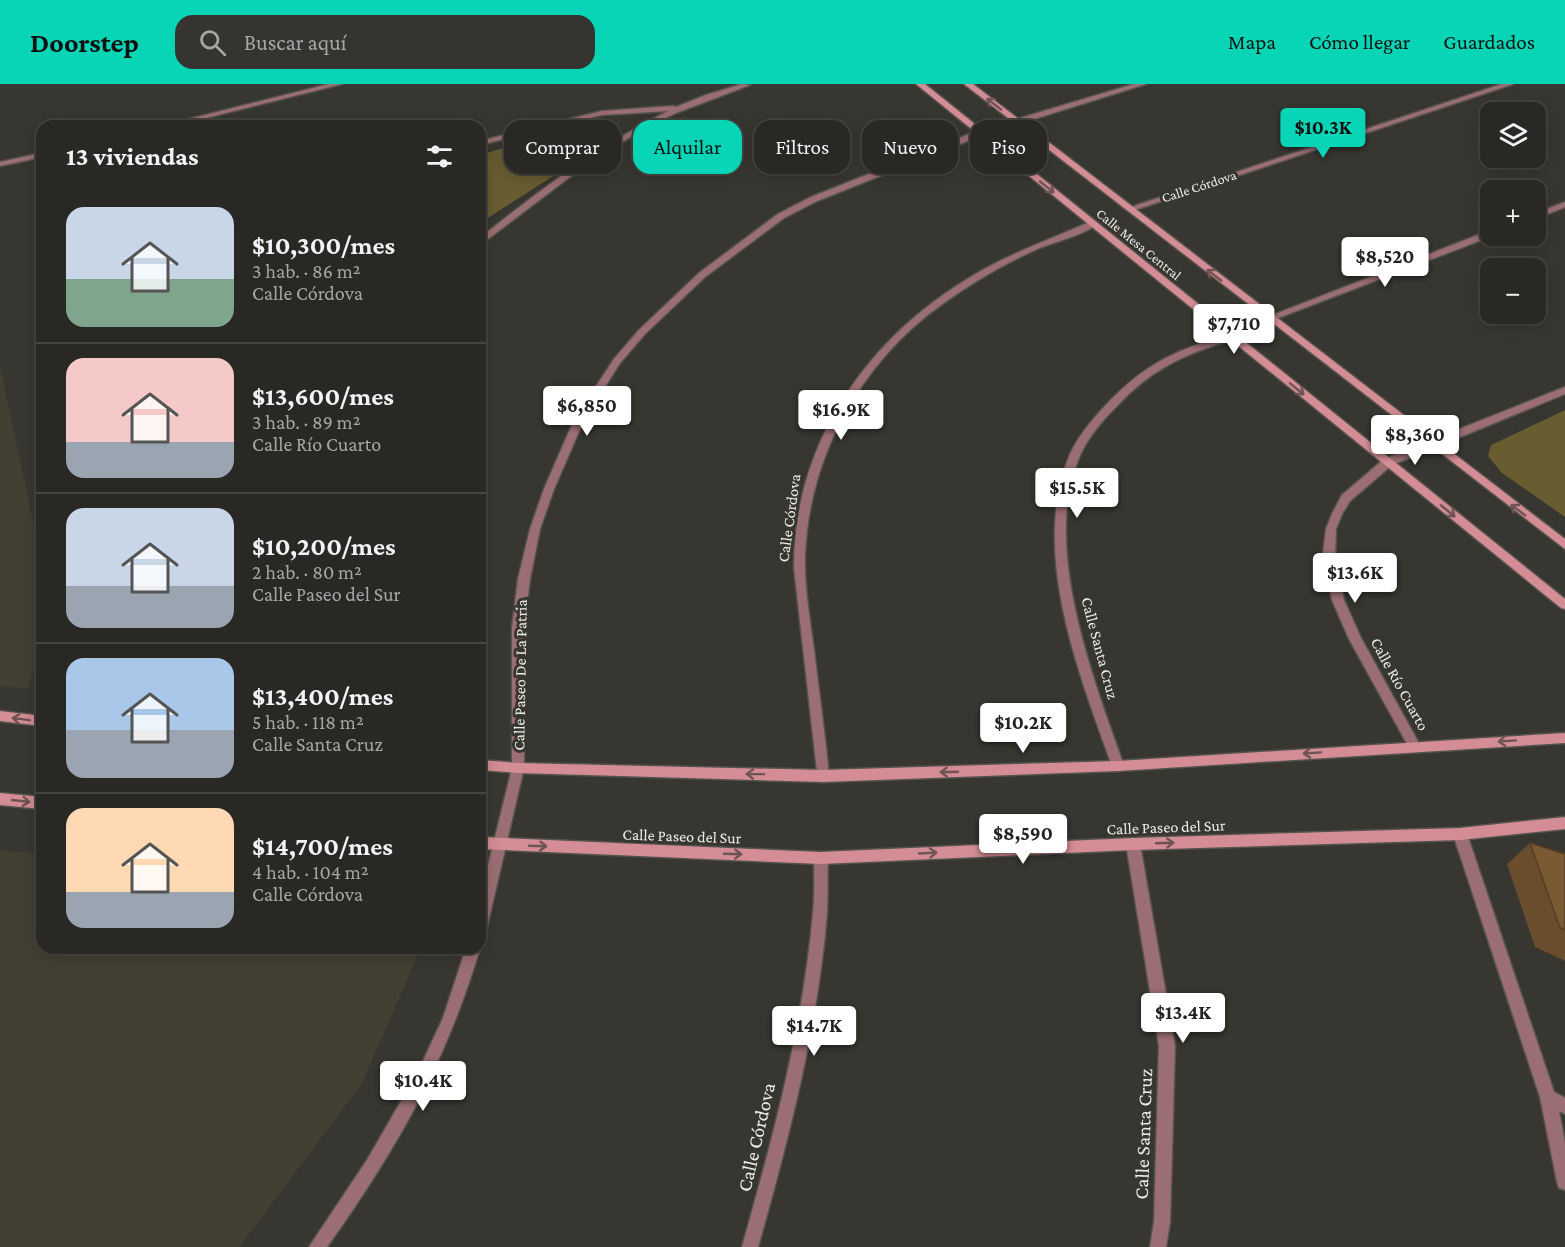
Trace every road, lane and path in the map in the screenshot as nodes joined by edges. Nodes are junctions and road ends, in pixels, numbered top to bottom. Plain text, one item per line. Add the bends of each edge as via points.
1 (338, 84) edge
2 (706, 84) edge
3 (920, 84) edge
4 (968, 84) edge
5 (1142, 84) edge
6 (1509, 84) edge
7 (746, 85) edge
8 (715, 93) junction
9 (676, 108) junction
10 (190, 120) edge
11 (1014, 120) edge
12 (1024, 120) edge
13 (970, 125) edge
14 (970, 137) edge
15 (486, 142) edge
16 (1047, 145) edge
17 (36, 156) edge
18 (0, 165) edge
19 (1031, 174) edge
20 (1565, 204) edge
21 (1129, 209) junction
22 (1546, 212) edge
23 (1093, 224) junction
24 (1480, 237) edge
25 (486, 238) edge
26 (1269, 318) junction
27 (1233, 337) junction
28 (1565, 390) edge
29 (1432, 444) junction
30 (1388, 462) junction
31 (1565, 545) edge
32 (1565, 605) edge
33 (0, 716) edge
34 (36, 720) edge
35 (1565, 738) edge
36 (1415, 747) junction
37 (486, 765) edge
38 (1118, 766) junction
39 (518, 768) junction
40 (823, 776) junction
41 (0, 799) edge
42 (36, 802) edge
43 (1565, 823) edge
44 (1460, 834) junction
45 (486, 844) edge
46 (1133, 844) junction
47 (501, 845) junction
48 (821, 858) junction
49 (486, 904) edge
50 (472, 954) edge
51 (1548, 1096) junction
52 (1565, 1106) edge
53 (1565, 1182) edge
54 (317, 1247) edge
55 (750, 1247) edge
56 (1158, 1247) edge

1 - 10 street
2 - 8 street
3 - 13 main road, Calle Mesa Central
11 -> 4 main road, Calle Mesa Central
5 - 12 street, Calle Paseo De La Patria
6 - 21 street, Calle Córdova
7 - 8 street
8 - 9 street
9 - 15 street via 602,113
9 - 25 street via 591,159
14 - 39 street, Calle Paseo De La Patria via 781,216 702,274 617,361 579,420 535,529 518,628
16 - 21 main road, Calle Mesa Central
17 - 18 street
19 -> 23 main road, Calle Mesa Central
20 - 22 street
26 -> 21 main road, Calle Mesa Central
23 - 27 main road, Calle Mesa Central
23 - 40 street, Calle Córdova via 1021,253 927,311 876,356 834,420 814,468 800,546 802,600
24 - 26 street
26 - 29 main road, Calle Mesa Central
27 -> 30 main road, Calle Mesa Central
27 - 38 street, Calle Santa Cruz via 1186,350 1137,379 1092,426 1071,465 1061,527 1066,589 1081,656
28 - 29 street, Calle Río Cuarto
29 - 30 street, Calle Río Cuarto
31 -> 29 main road, Calle Mesa Central
30 -> 32 main road, Calle Mesa Central
30 - 36 street, Calle Río Cuarto via 1346,498 1331,529 1329,555 1345,620
34 -> 33 main road
35 -> 36 main road
36 -> 38 main road
37 - 39 main road
38 -> 40 main road
40 -> 39 main road
39 - 47 street, Calle Paseo De La Patria
41 -> 42 main road
43 - 44 main road, Calle Paseo del Sur
46 -> 44 main road, Calle Paseo del Sur
44 - 51 street
45 - 47 main road, Calle Paseo del Sur
48 -> 46 main road, Calle Paseo del Sur
46 - 56 street, Calle Santa Cruz via 1167,1046
47 -> 48 main road, Calle Paseo del Sur
47 - 49 street, Calle Paseo De La Patria
48 - 55 street, Calle Córdova via 819,920 799,1048
50 - 54 street via 450,1019 411,1101 352,1199
51 - 52 street
51 - 53 street

